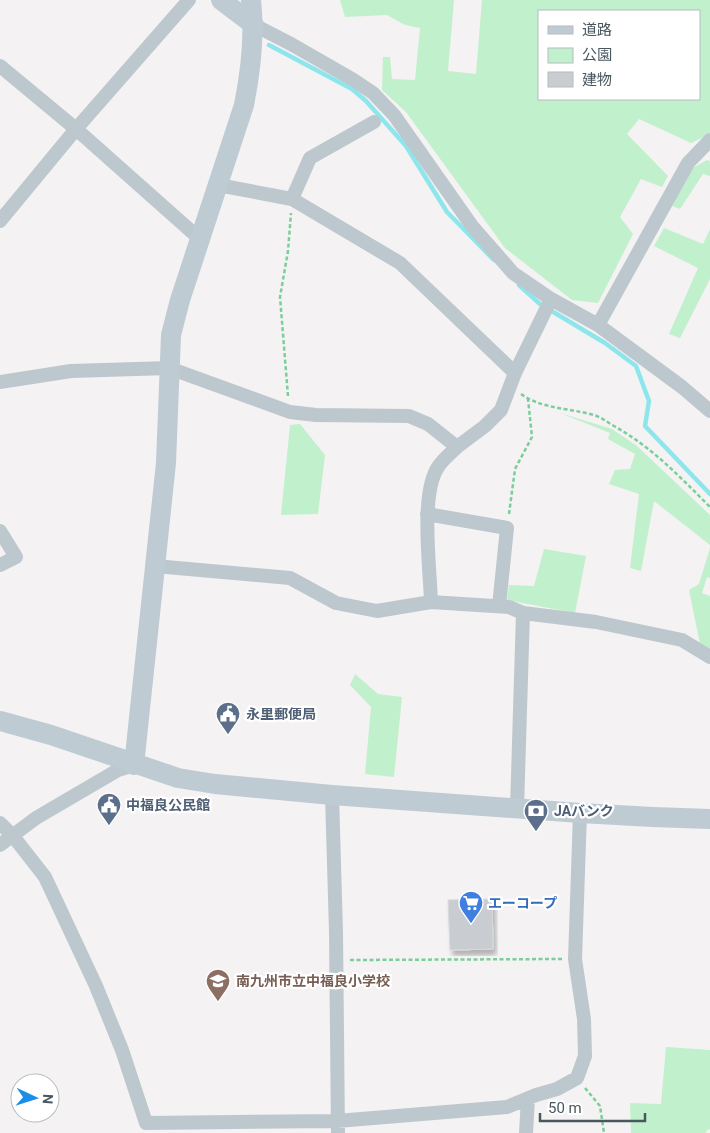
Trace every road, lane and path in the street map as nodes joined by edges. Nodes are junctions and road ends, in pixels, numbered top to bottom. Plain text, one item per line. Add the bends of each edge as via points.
1 (188, 0) edge
2 (221, 0) edge
3 (251, 0) edge
4 (254, 26) junction
5 (0, 66) edge
6 (374, 122) dead end
7 (76, 129) junction
8 (710, 140) edge
9 (218, 185) junction
10 (292, 199) junction
11 (0, 221) edge
12 (201, 240) junction
13 (548, 306) junction
14 (598, 325) junction
15 (169, 368) junction
16 (513, 380) junction
17 (0, 382) edge
18 (528, 399) junction
19 (708, 405) edge
20 (290, 412) junction
21 (457, 446) junction
22 (710, 507) edge
23 (427, 514) junction
24 (507, 528) junction
25 (0, 531) edge
26 (0, 565) edge
27 (155, 566) junction
28 (431, 602) junction
29 (499, 606) junction
30 (523, 613) junction
31 (710, 657) edge
32 (0, 721) edge
33 (134, 765) junction
34 (332, 795) junction
35 (517, 808) junction
36 (580, 813) junction
37 (710, 819) edge
38 (0, 823) edge
39 (13, 836) junction
40 (0, 845) edge
41 (575, 959) junction
42 (336, 960) junction
43 (577, 1078) junction
44 (528, 1098) junction
45 (338, 1127) edge
46 (148, 1128) edge
47 (526, 1133) edge
48 (604, 1133) edge

1 - 7 street
2 - 4 street
3 - 4 street
4 - 9 street via 246,96
4 - 13 street via 373,93 394,115 472,226
5 - 7 street
6 - 10 street via 310,158
7 - 11 street
7 - 12 street
8 - 14 street via 688,163
9 - 10 street
9 - 12 street
10 - 16 street via 400,263
10 - 20 path via 280,297
12 - 15 street via 180,300
13 - 14 street
13 - 16 street
14 - 19 street
15 - 17 street via 71,371
15 - 20 street
15 - 27 street via 166,463
16 - 18 path
16 - 21 street via 501,410
18 - 22 path via 595,415 634,437
18 - 24 path via 532,438 515,470
20 - 21 street via 409,416 428,424
21 - 23 street via 438,467
23 - 24 street
23 - 28 street
24 - 29 street
25 - 26 street via 16,558
27 - 28 street via 290,578 336,603 377,611
27 - 33 street
28 - 29 street
29 - 30 street via 509,606
30 - 31 street via 596,622 682,640
30 - 35 street
32 - 33 street via 51,735
33 - 34 street via 178,778 215,784
33 - 39 street via 118,770 36,818
34 - 35 street
34 - 42 street
35 - 36 street
36 - 37 street
36 - 41 street
38 - 39 street
39 - 40 street
39 - 46 street via 45,877 96,986
41 - 42 path
41 - 43 street via 584,1019 585,1056
42 - 45 street
43 - 44 street via 557,1089
43 - 48 path via 600,1106
44 - 45 street via 507,1107
44 - 47 street
45 - 46 street

